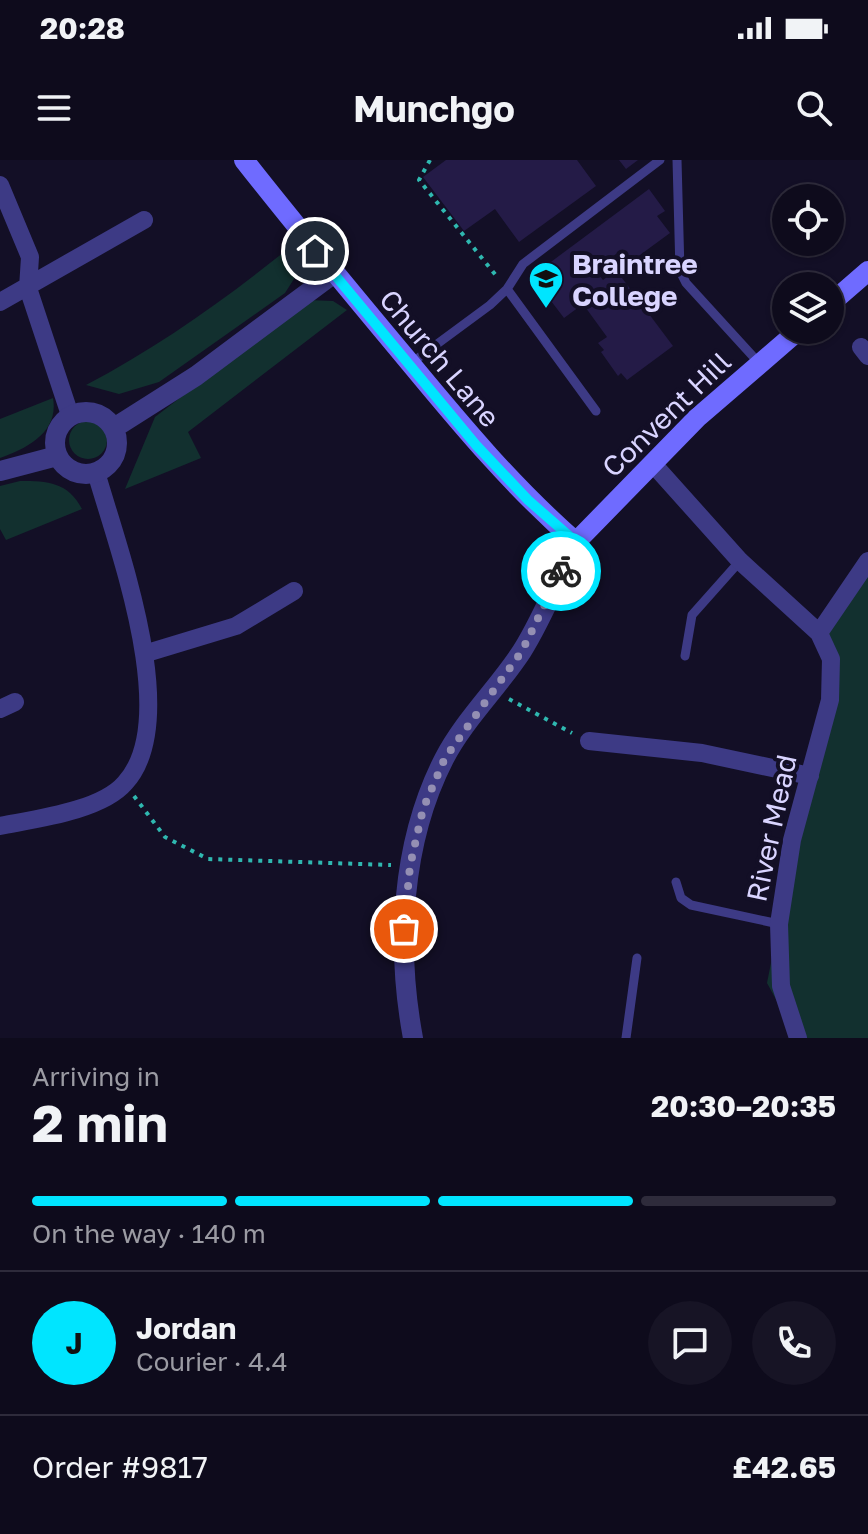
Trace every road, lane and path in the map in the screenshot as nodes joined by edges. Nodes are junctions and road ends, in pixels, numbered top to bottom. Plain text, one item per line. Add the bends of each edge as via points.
1 (244, 160) edge
2 (430, 160) edge
3 (660, 160) edge
4 (677, 160) edge
5 (0, 185) edge
6 (144, 220) dead end
7 (868, 271) edge
8 (333, 274) junction
9 (28, 288) junction
10 (507, 289) junction
11 (844, 292) edge
12 (0, 302) edge
13 (782, 344) edge
14 (759, 363) junction
15 (410, 364) junction
16 (596, 411) dead end
17 (70, 415) junction
18 (114, 428) junction
19 (57, 456) junction
20 (654, 465) junction
21 (0, 471) edge
22 (96, 472) junction
23 (576, 542) junction
24 (740, 561) junction
25 (868, 561) edge
26 (294, 591) dead end
27 (819, 633) junction
28 (147, 653) junction
29 (685, 656) dead end
30 (493, 690) junction
31 (589, 741) joint
32 (810, 776) junction
33 (125, 784) junction
34 (0, 826) edge
35 (410, 866) junction
36 (676, 882) dead end
37 (779, 924) junction
38 (637, 958) dead end
39 (413, 1038) edge
40 (626, 1038) edge
41 (798, 1038) edge

1 - 8 main road, Church Lane
2 - 10 path via 419,180
3 - 10 lane via 523,264
4 - 14 lane via 680,271
5 - 9 street via 30,257
6 - 9 street
7 - 11 main road
8 - 15 main road, Church Lane
8 - 18 street via 196,376
9 - 12 street
9 - 17 street
10 - 15 lane
10 - 16 lane
13 - 14 main road, Convent Hill
14 - 20 main road, Convent Hill
15 - 23 main road, Church Lane via 486,456
17 - 18 street via 95,412
17 - 19 street via 56,433
18 - 22 street via 115,454
19 - 21 street
19 - 22 street via 74,472
20 - 23 main road, Convent Hill
20 - 24 street, River Mead
22 - 28 street
23 - 30 street via 528,640
24 - 27 street, River Mead
24 - 29 lane via 692,615
25 - 27 street
26 - 28 street via 237,633
27 - 32 street, River Mead via 833,679
28 - 33 street via 150,702 145,749
30 - 31 path
30 - 35 street via 445,758 423,809
31 - 32 street via 702,753
32 - 37 street, River Mead via 792,840
33 - 34 street via 79,810
33 - 35 path via 165,837 208,859
35 - 39 street via 404,992
36 - 37 lane via 681,898 691,905
37 - 41 street, River Mead via 781,986
38 - 40 lane

